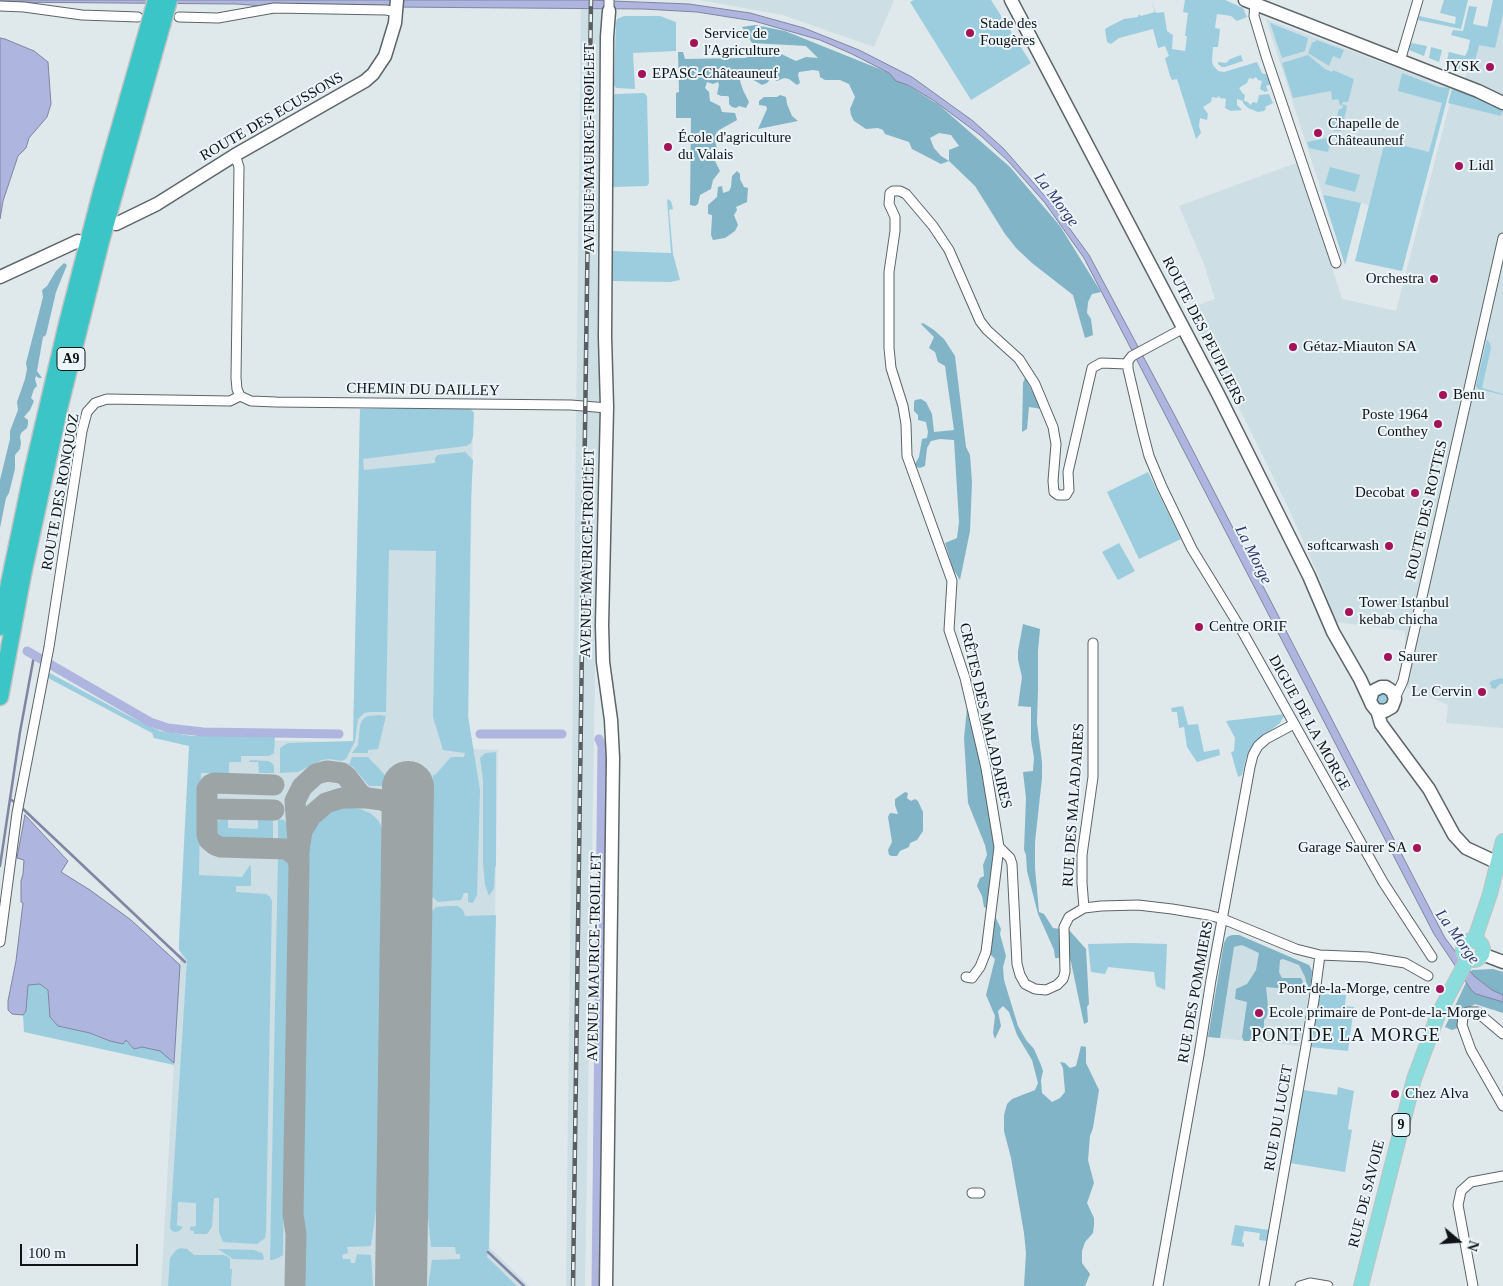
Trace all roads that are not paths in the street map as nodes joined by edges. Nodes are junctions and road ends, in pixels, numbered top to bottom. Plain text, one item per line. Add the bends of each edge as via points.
1 (156, 0) edge
2 (169, 0) edge
3 (1011, 0) edge
4 (1418, 0) edge
5 (1250, 2) edge
6 (609, 5) edge
7 (0, 6) edge
8 (397, 7) edge
9 (179, 17) dead end
10 (149, 23) junction
11 (1400, 61) junction
12 (1478, 91) junction
13 (1503, 96) edge
14 (1503, 103) edge
15 (235, 155) junction
16 (116, 224) dead end
17 (1503, 238) edge
18 (78, 241) dead end
19 (1336, 263) dead end
20 (0, 277) edge
21 (1184, 328) junction
22 (1127, 364) junction
23 (240, 396) junction
24 (607, 408) junction
25 (0, 627) edge
26 (1093, 643) dead end
27 (1404, 671) junction
28 (1360, 679) junction
29 (1382, 687) junction
30 (0, 697) edge
31 (1383, 704) junction
32 (1294, 724) junction
33 (1503, 841) edge
34 (999, 847) junction
35 (1498, 863) junction
36 (1084, 908) junction
37 (1222, 919) junction
38 (1474, 940) junction
39 (0, 942) edge
40 (1482, 954) junction
41 (1320, 955) junction
42 (1432, 957) dead end
43 (1503, 962) edge
44 (1465, 964) junction
45 (1428, 976) dead end
46 (966, 977) dead end
47 (1503, 1034) edge
48 (1503, 1106) edge
49 (1503, 1176) edge
50 (606, 1286) edge
51 (1158, 1286) edge
52 (1264, 1286) edge
53 (1300, 1286) edge
54 (1328, 1286) edge
55 (1360, 1286) edge
56 (1473, 1286) edge

1 - 10 highway, A9, bridge
2 - 10 highway, A9, bridge
3 - 21 street, ROUTE DES PEUPLIERS
4 - 11 street
5 - 11 street
5 - 19 street
6 - 24 street, AVENUE MAURICE-TROILLET
7 - 10 street
8 - 9 street via 386,10 274,8 218,18
8 - 15 street, ROUTE DES ECUSSONS via 393,33 374,74 357,87
10 - 25 highway, A9 via 65,334
10 - 30 highway, A9 via 97,258 60,405
11 - 12 street
12 - 13 street
12 - 14 street
15 - 16 street, ROUTE DES ECUSSONS via 163,200
15 - 23 street via 239,167 236,378
17 - 27 street, ROUTE DES ROTTES
18 - 20 street
21 - 22 street via 1132,356
21 - 28 street, ROUTE DES PEUPLIERS via 1309,576 1333,632
22 - 32 street, DIGUE DE LA MORGE via 1144,439 1172,509
22 - 34 street, CRÊTES DES MALADAIRES via 1101,363 1092,368 1068,472 1069,490 1066,495 1058,495 1054,492 1053,481 1056,444 1053,427 1035,384 1019,359 980,321 949,250 933,226 906,194 900,191 890,193 889,204 895,217 889,272 891,368 903,406 907,456 952,581 949,630 965,678 986,768
23 - 24 street, CHEMIN DU DAILLEY via 254,401 276,402
23 - 39 street, ROUTE DES RONQUOZ via 230,401 107,399 89,410 82,431 48,652 17,813
24 - 50 street, AVENUE MAURICE-TROILLET via 602,634 613,758
26 - 36 street, RUE DES MALADAIRES via 1093,770 1082,855
27 - 29 street via 1396,681
27 - 31 street, ROUTE DES ROTTES via 1402,684
28 - 29 street
28 - 31 street, ROUTE DES PEUPLIERS
29 - 31 street via 1392,691
29 - 31 street via 1372,693
31 - 35 street via 1387,732 1429,789 1460,844
32 - 37 street, RUE DES POMMIERS via 1258,746 1253,755
32 - 42 street, DIGUE DE LA MORGE via 1382,882
33 - 35 main road
34 - 36 street, RUE DES MALADAIRES via 1012,864 1017,964 1026,984 1046,990 1063,979 1064,927 1069,917
34 - 46 street, CRÊTES DES MALADAIRES via 986,952 972,978
35 - 38 main road
36 - 37 street, RUE DES MALADAIRES via 1138,905
37 - 41 street, RUE DES MALADAIRES via 1296,949
37 - 51 street, RUE DES POMMIERS
38 - 40 main road via 1482,945
38 - 44 main road, RUE DE SAVOIE via 1464,946
40 - 43 street
40 - 44 main road
41 - 45 street, RUE DES MALADAIRES via 1368,957 1405,963
41 - 52 street, RUE DU LUCET
44 - 55 main road, RUE DE SAVOIE / 9 via 1438,1015 1414,1079
47 - 48 street via 1480,1013 1468,1012 1463,1017 1462,1025 1477,1062
49 - 56 street via 1471,1182 1461,1191 1458,1206
53 - 54 street via 1310,1283

